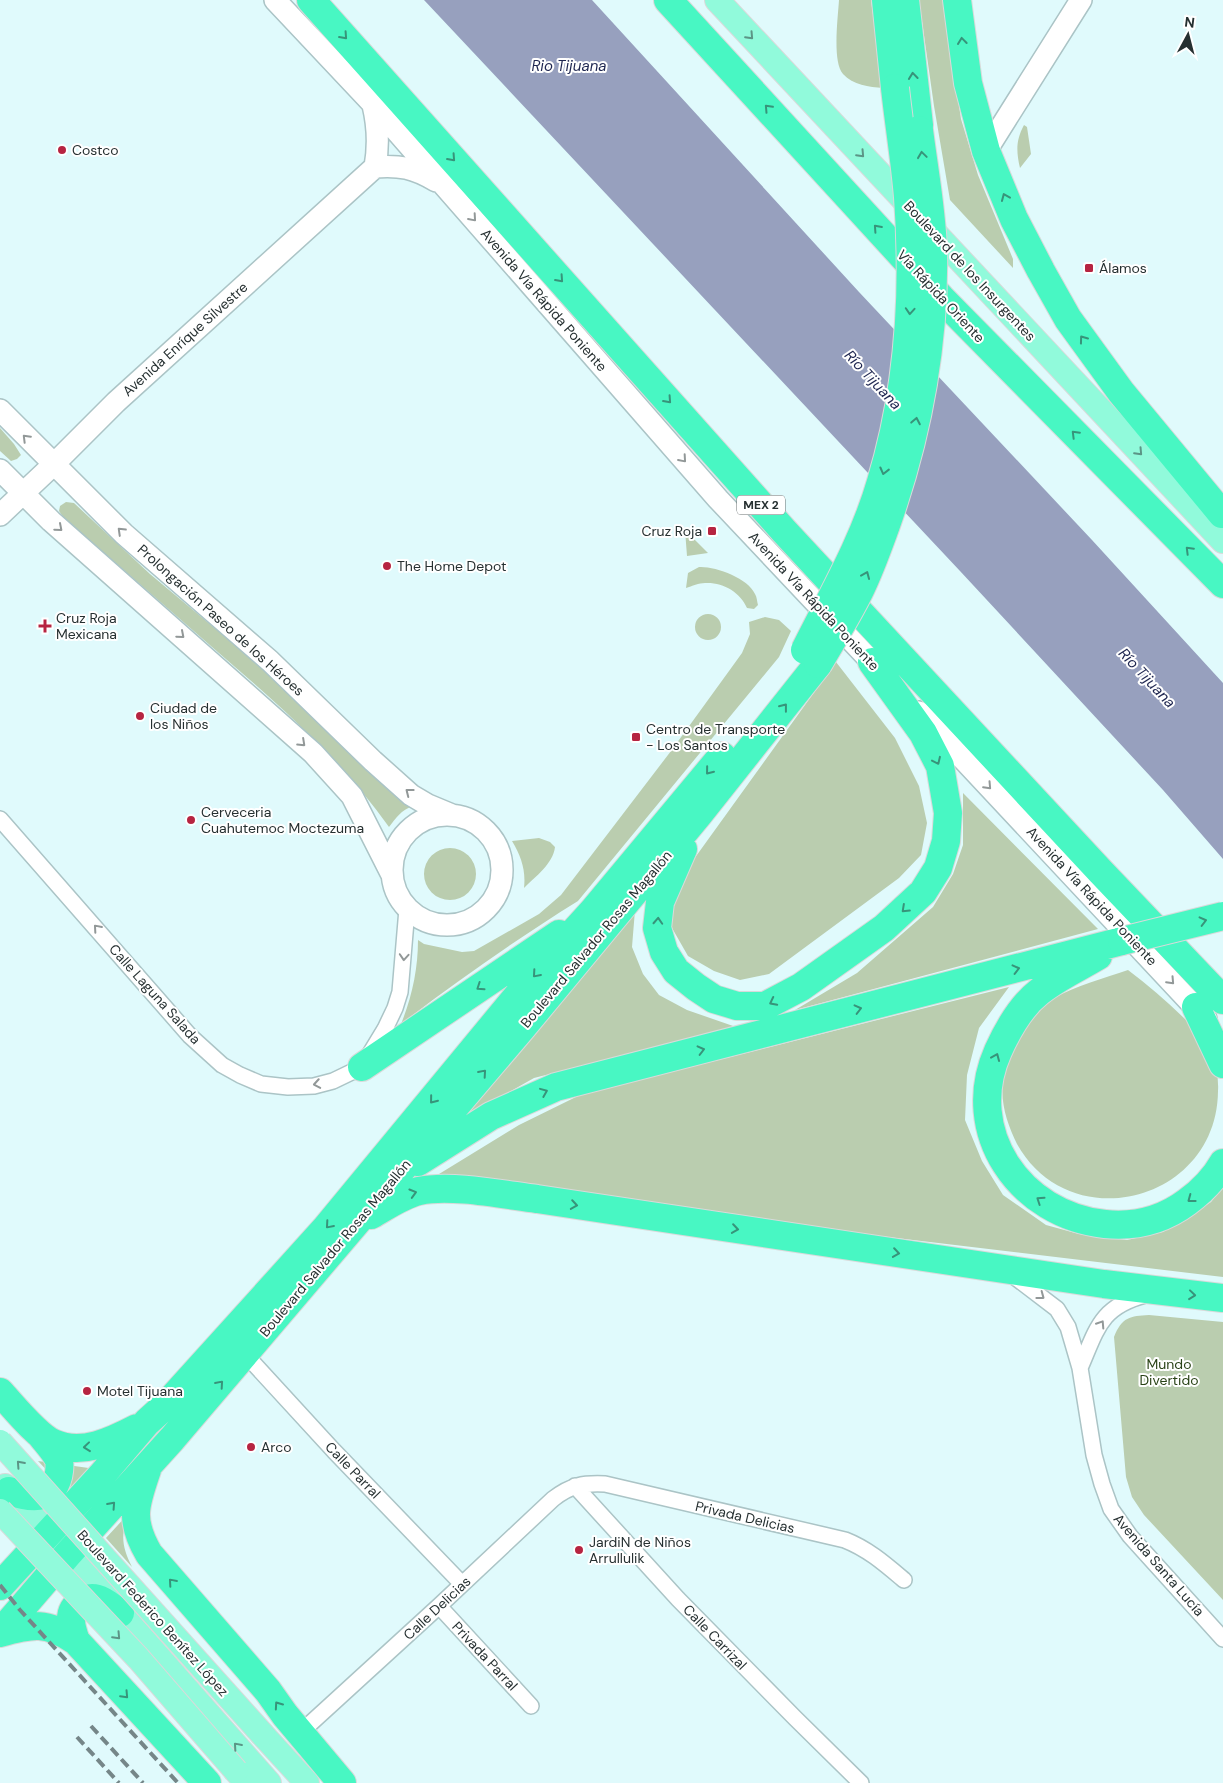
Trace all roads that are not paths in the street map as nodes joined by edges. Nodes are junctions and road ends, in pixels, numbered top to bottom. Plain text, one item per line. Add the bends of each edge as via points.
1 (275, 0) edge
2 (311, 0) edge
3 (668, 0) edge
4 (716, 0) edge
5 (738, 0) edge
6 (886, 0) edge
7 (905, 0) edge
8 (957, 0) edge
9 (1082, 0) edge
10 (372, 103) junction
11 (986, 150) junction
12 (374, 167) junction
13 (445, 186) junction
14 (0, 410) edge
15 (54, 465) junction
16 (0, 470) edge
17 (23, 495) junction
18 (1222, 514) edge
19 (0, 515) edge
20 (1223, 541) edge
21 (1223, 584) edge
22 (811, 657) junction
23 (872, 662) junction
24 (700, 814) junction
25 (452, 815) junction
26 (0, 819) edge
27 (391, 873) junction
28 (407, 909) junction
29 (593, 911) junction
30 (1223, 916) edge
31 (1122, 942) junction
32 (1223, 1000) edge
33 (1196, 1007) junction
34 (1223, 1037) edge
35 (1223, 1064) edge
36 (362, 1067) junction
37 (1223, 1163) edge
38 (395, 1176) junction
39 (355, 1224) junction
40 (1002, 1268) junction
41 (1160, 1292) junction
42 (1223, 1298) edge
43 (245, 1354) junction
44 (1080, 1368) junction
45 (0, 1392) edge
46 (147, 1422) junction
47 (38, 1432) junction
48 (0, 1442) edge
49 (149, 1463) junction
50 (575, 1486) junction
51 (3, 1494) edge
52 (48, 1534) junction
53 (68, 1554) junction
54 (904, 1580) dead end
55 (462, 1584) junction
56 (0, 1586) edge
57 (439, 1606) junction
58 (120, 1613) junction
59 (0, 1633) edge
60 (1223, 1639) edge
61 (76, 1641) junction
62 (531, 1706) dead end
63 (300, 1733) junction
64 (242, 1777) edge
65 (207, 1783) edge
66 (269, 1783) edge
67 (307, 1783) edge
68 (342, 1783) edge
69 (861, 1783) edge

1 - 10 street, Avenida Vía Rápida Poniente
2 -> 32 highway, Avenida Vía Rápida Poniente / MEX 2 via 784,531
21 -> 3 highway, Vía Rápida Oriente via 942,298
4 -> 20 main road, Boulevard de los Insurgentes
5 - 18 main road, Boulevard de los Insurgentes
6 -> 22 highway, Boulevard Salvador Rosas Magallón, bridge via 908,196 911,310 895,425 881,482
22 -> 7 highway, Boulevard Salvador Rosas Magallón, bridge via 860,591 876,552 914,433 924,380 932,311 933,250
11 -> 8 highway via 968,83
9 - 11 street
10 - 12 street via 378,124 378,151
10 - 13 street, Avenida Vía Rápida Poniente
18 -> 11 highway via 1121,392 1068,319 1014,219
12 - 13 street via 406,167
12 - 15 street, Avenida Enríque Silvestre via 116,402
13 -> 23 street, Avenida Vía Rápida Poniente via 718,498
15 -> 14 street, Prolongación Paseo de los Héroes
15 - 17 street, Avenida Enríque Silvestre
25 -> 15 street, Prolongación Paseo de los Héroes via 411,795 270,660 124,534
16 - 17 street
17 - 19 street, Avenida Enríque Silvestre
17 -> 27 street via 313,753 352,796
24 -> 22 highway, Boulevard Salvador Rosas Magallón
22 -> 29 highway, Boulevard Salvador Rosas Magallón via 742,731
23 -> 24 highway via 923,733 940,766 948,813 946,841 938,868 923,892 884,928 801,988 765,1006 737,1006 714,999 676,971 664,952 657,928 660,902
23 -> 33 street, Avenida Vía Rápida Poniente
38 -> 24 highway, Boulevard Salvador Rosas Magallón
25 - 27 street via 421,821 408,830 398,843
25 - 28 street via 479,825 492,838 502,870 500,887 492,903 479,915 450,926 434,924
36 -> 26 street, Calle Laguna Salada via 333,1081 288,1087 262,1084 222,1065 190,1036
27 - 28 street via 399,898
28 -> 36 street via 400,992 385,1029
29 -> 36 highway
29 -> 46 highway, Boulevard Salvador Rosas Magallón via 533,977 326,1228 168,1403
31 -> 30 highway, bridge
37 -> 31 highway via 1200,1193 1178,1209 1153,1220 1120,1225 1087,1222 1060,1213 1020,1183 997,1150 990,1130 987,1089 1004,1037 1038,992
38 -> 31 highway via 491,1116 556,1087
33 - 34 street, Avenida Vía Rápida Poniente
33 - 35 highway
38 - 39 highway, Boulevard Salvador Rosas Magallón
39 -> 40 highway via 404,1196 419,1191 444,1190 538,1199
39 - 43 highway, Boulevard Salvador Rosas Magallón
40 - 41 highway
40 -> 44 street, Avenida Santa Lucía via 1057,1309 1068,1326
41 -> 42 highway
44 -> 41 street via 1094,1335 1113,1308 1130,1299
49 -> 43 highway, Boulevard Salvador Rosas Magallón
43 - 55 street, Calle Parral
44 - 60 street, Avenida Santa Lucía via 1094,1456 1111,1509 1130,1536
45 - 47 highway
46 -> 47 highway via 112,1441 87,1447 52,1443
46 - 52 highway, Boulevard Salvador Rosas Magallón
47 - 51 highway via 59,1461 55,1486 38,1497
67 -> 48 main road, Boulevard Federico Benítez López, bridge
53 -> 49 highway, Boulevard Salvador Rosas Magallón
63 -> 49 highway via 268,1690 158,1567 139,1538 136,1514
50 - 54 street, Privada Delicias via 605,1484 845,1540 874,1555
50 - 55 street, Calle Delicias via 553,1499
50 - 69 street, Calle Carrizal via 678,1599
51 - 52 main road
51 -> 64 main road, bridge via 138,1659
52 - 53 main road
52 - 56 highway, Boulevard Salvador Rosas Magallón
53 - 58 main road
53 - 59 highway, Boulevard Salvador Rosas Magallón
55 - 57 street, Calle Delicias
57 - 62 street, Privada Parral
57 - 63 street, Calle Delicias
58 - 61 highway via 103,1601 82,1600 71,1615
66 -> 58 main road
59 - 61 highway via 22,1627 50,1627
61 -> 65 highway
63 - 68 highway

